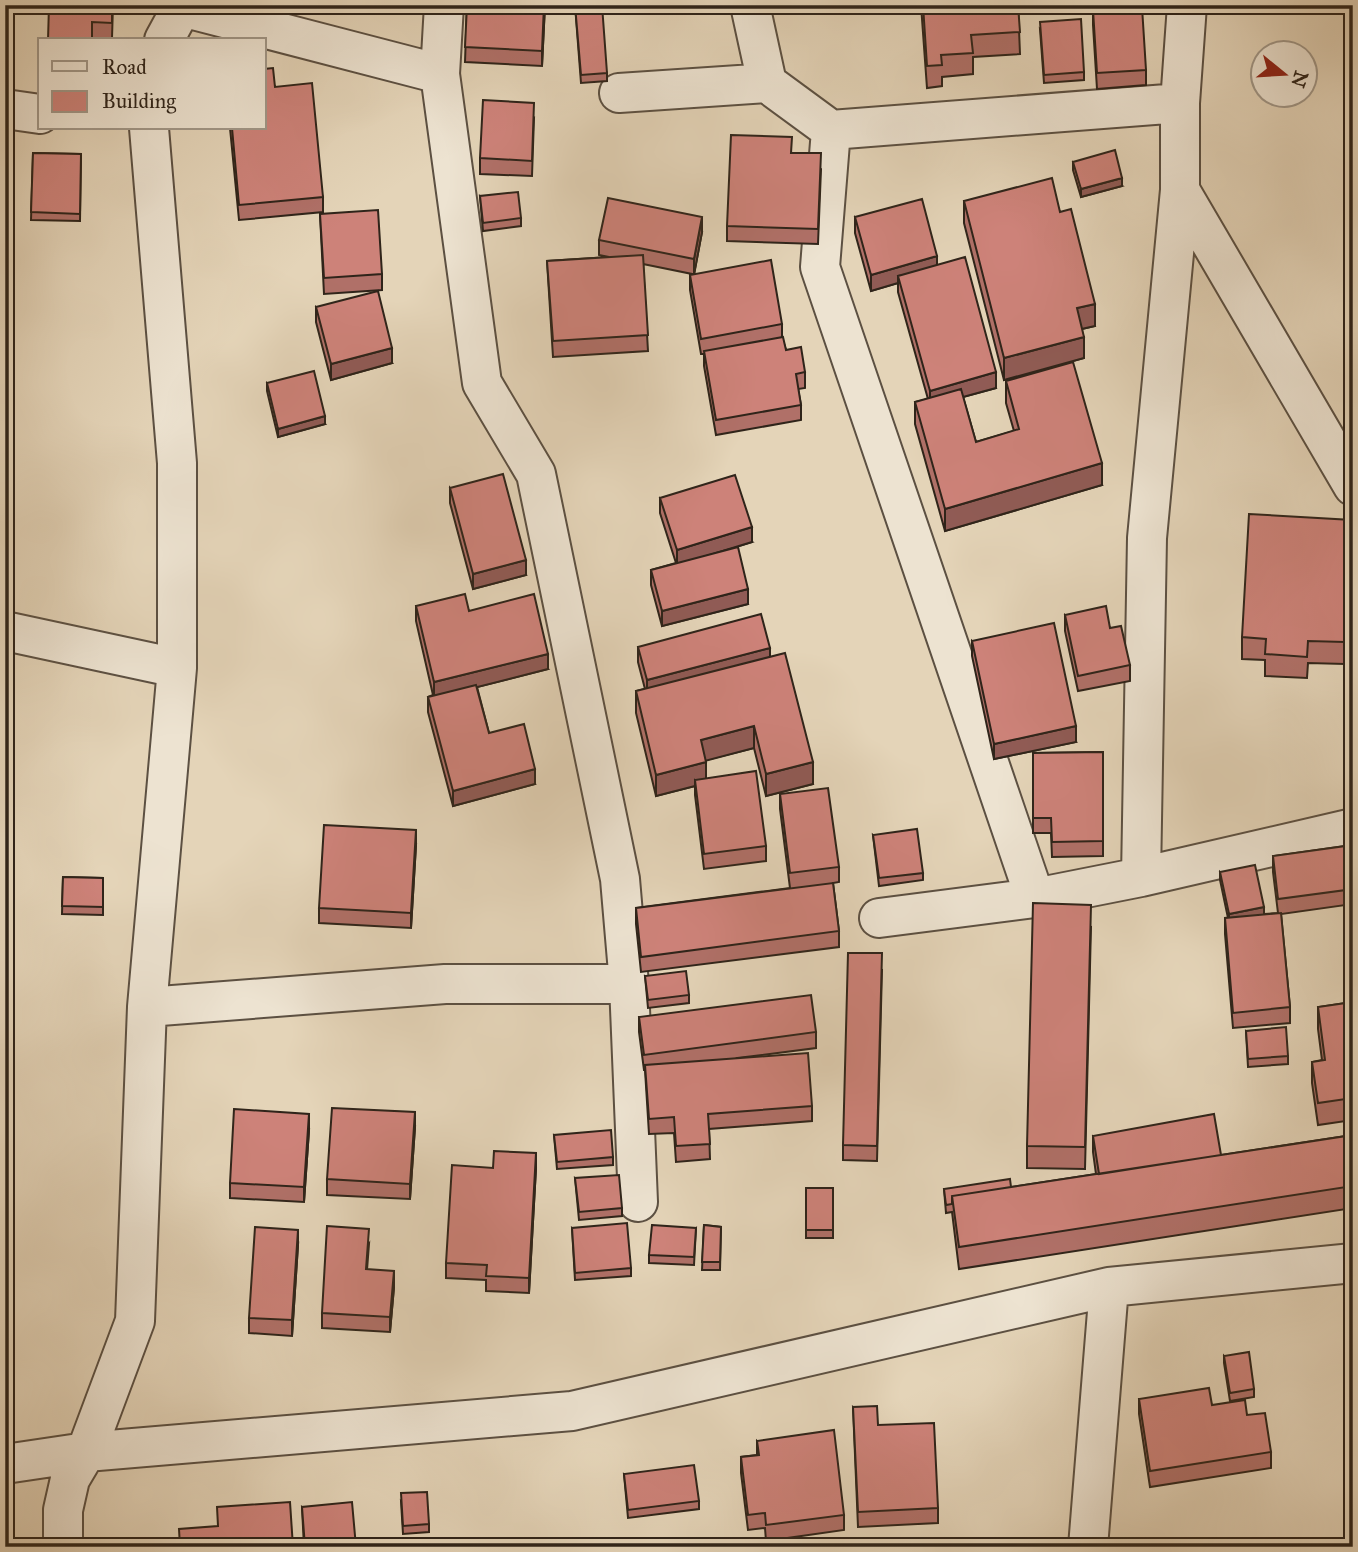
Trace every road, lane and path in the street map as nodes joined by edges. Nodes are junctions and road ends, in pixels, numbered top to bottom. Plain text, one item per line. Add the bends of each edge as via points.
1 (444, 5) edge
2 (750, 5) edge
3 (1187, 5) edge
4 (181, 6) edge
5 (165, 38) edge
6 (440, 74) junction
7 (767, 83) junction
8 (619, 93) dead end
9 (1180, 103) junction
10 (5, 109) edge
11 (38, 114) edge
12 (143, 130) edge
13 (831, 130) junction
14 (1180, 190) junction
15 (1353, 486) edge
16 (5, 631) edge
17 (177, 668) junction
18 (1353, 828) edge
19 (1141, 877) junction
20 (1035, 898) junction
21 (879, 918) dead end
22 (628, 984) junction
23 (147, 1007) junction
24 (638, 1202) dead end
25 (1353, 1263) edge
26 (1109, 1287) junction
27 (86, 1452) junction
28 (5, 1464) edge
29 (63, 1547) edge
30 (1088, 1547) edge

1 - 6 street
2 - 7 street
3 - 9 street
4 - 5 street
4 - 6 street
6 - 22 street via 482,383 536,474 620,879
7 - 8 street
7 - 13 street
9 - 13 street
9 - 14 street
10 - 11 street
12 - 17 street via 177,464
13 - 20 street via 820,267
14 - 15 street
14 - 19 street via 1147,538
16 - 17 street
17 - 23 street
18 - 19 street
19 - 20 street
20 - 21 street
22 - 23 street via 445,984
22 - 24 street
23 - 27 street via 135,1321
25 - 26 street
26 - 27 street via 572,1410
26 - 30 street
27 - 28 street
27 - 29 street via 70,1479 63,1510

